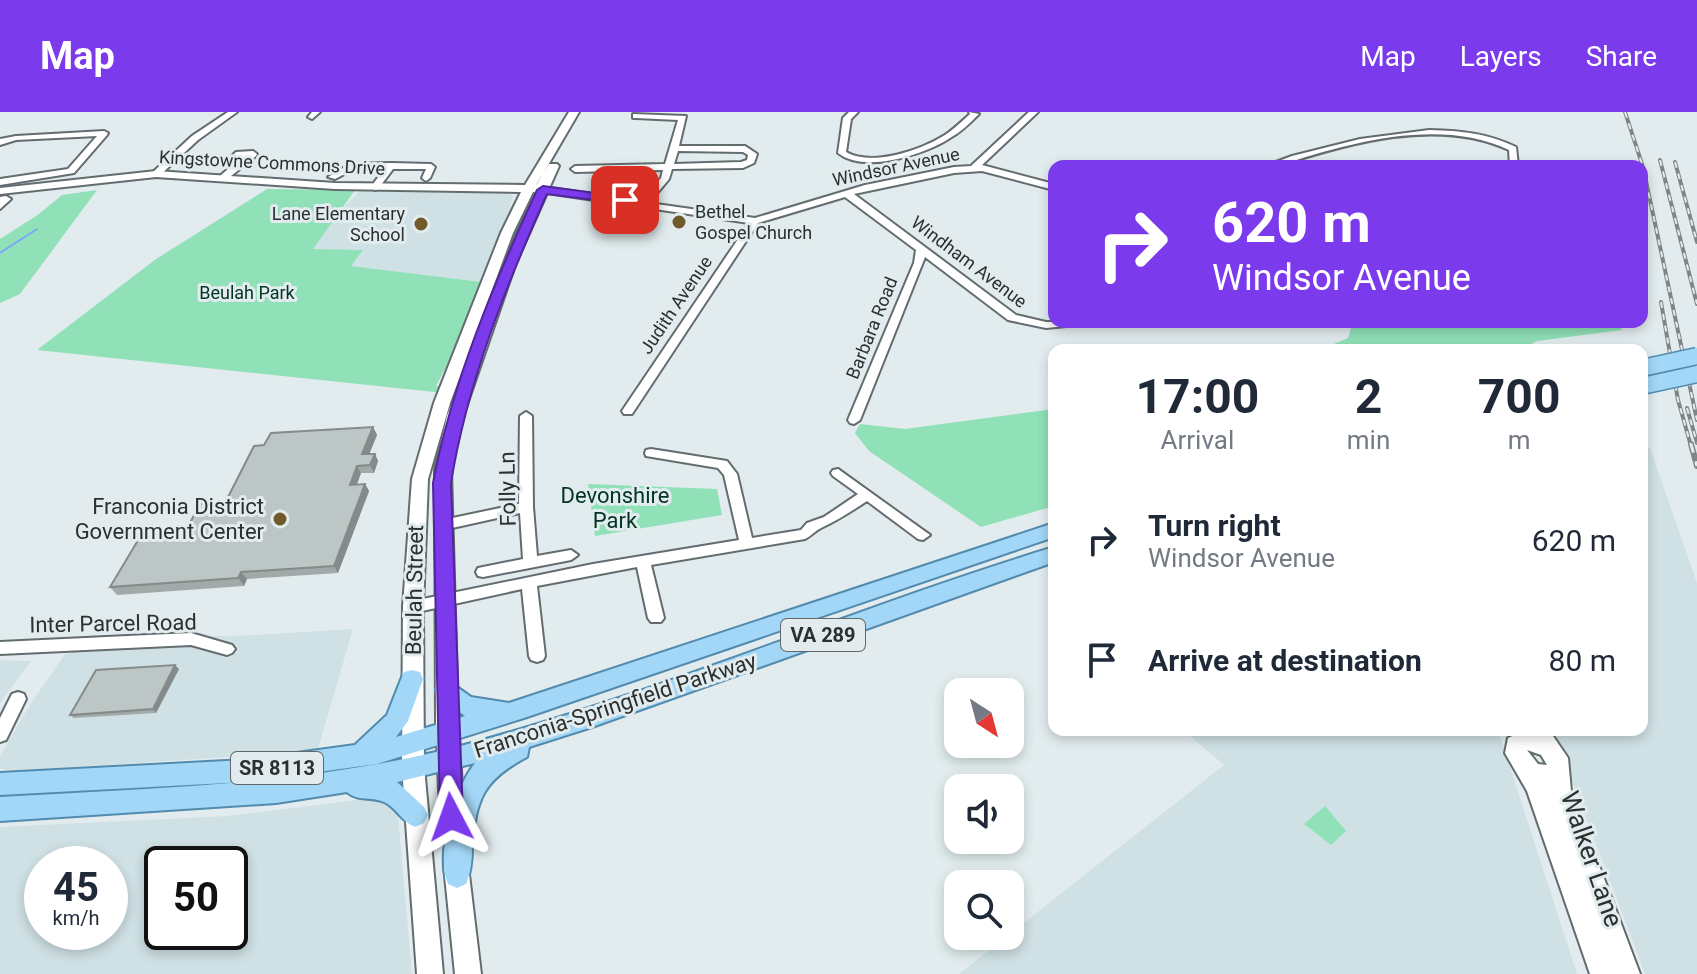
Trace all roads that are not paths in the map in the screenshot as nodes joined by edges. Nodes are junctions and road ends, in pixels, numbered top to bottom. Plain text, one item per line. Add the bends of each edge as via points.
1 (233, 112) edge
2 (574, 112) edge
3 (853, 112) edge
4 (973, 112) edge
5 (1034, 112) edge
6 (636, 116) dead end
7 (1459, 122) dead end
8 (1400, 123) dead end
9 (0, 142) edge
10 (674, 148) junction
11 (1287, 160) edge
12 (1514, 160) edge
13 (668, 165) junction
14 (391, 166) junction
15 (974, 168) junction
16 (575, 169) dead end
17 (156, 174) junction
18 (332, 177) dead end
19 (426, 178) dead end
20 (0, 182) edge
21 (1048, 186) edge
22 (375, 187) junction
23 (535, 189) junction
24 (0, 191) edge
25 (846, 193) junction
26 (0, 200) edge
27 (644, 203) junction
28 (0, 206) edge
29 (755, 221) junction
30 (921, 249) junction
31 (1048, 325) edge
32 (1697, 356) edge
33 (1648, 367) edge
34 (1697, 374) edge
35 (1648, 385) edge
36 (628, 411) dead end
37 (526, 416) dead end
38 (854, 420) dead end
39 (651, 453) dead end
40 (838, 473) dead end
41 (867, 495) junction
42 (526, 507) junction
43 (443, 525) junction
44 (1048, 532) edge
45 (923, 535) dead end
46 (747, 544) junction
47 (571, 555) dead end
48 (1048, 556) edge
49 (643, 560) junction
50 (530, 562) junction
51 (483, 572) dead end
52 (444, 573) junction
53 (529, 582) junction
54 (496, 588) junction
55 (445, 601) junction
56 (413, 607) junction
57 (656, 618) dead end
58 (0, 648) edge
59 (227, 649) dead end
60 (537, 656) dead end
61 (412, 679) junction
62 (447, 690) junction
63 (524, 708) junction
64 (592, 717) junction
65 (0, 722) edge
66 (447, 732) junction
67 (0, 735) edge
68 (1541, 736) edge
69 (1518, 748) edge
70 (413, 755) junction
71 (358, 757) junction
72 (448, 759) junction
73 (1556, 760) junction
74 (0, 784) edge
75 (325, 786) junction
76 (0, 809) edge
77 (415, 815) junction
78 (457, 875) junction
79 (430, 974) edge
80 (468, 974) edge
81 (1603, 974) edge
82 (1627, 974) edge

1 - 17 street
2 - 23 main road, Beulah Street
3 - 4 street via 847,118 842,153 873,160 941,141
5 - 15 street
6 - 10 street via 683,118
7 - 12 street via 1504,140 1515,152
8 - 11 street
9 - 20 street via 104,133 71,171
10 - 13 street
10 - 13 street via 745,149 753,154 743,165
13 - 16 street
13 - 27 street via 665,179
14 - 18 street via 350,167
14 - 19 street via 431,167
14 - 22 street
15 - 21 street
15 - 25 street, Windsor Avenue
17 - 22 main road, Kingstowne Commons Drive via 225,172
17 - 24 main road, Kingstowne Commons Drive
22 - 23 main road, Kingstowne Commons Drive
23 - 27 street, Windsor Avenue
23 - 43 main road, Beulah Street via 455,416 443,470
23 - 56 main road, Beulah Street via 507,233 431,433 418,493
25 - 29 street, Windsor Avenue
25 - 30 street, Windham Avenue
26 - 28 street via 6,199
27 - 29 street, Windsor Avenue
29 - 36 street, Judith Avenue
30 - 31 street, Windham Avenue via 1012,318
30 - 38 street, Barbara Road
32 - 33 main road, bridge
34 - 35 main road, bridge
37 - 42 street, Folly Ln
39 - 46 street via 722,464 730,474
40 - 41 street
41 - 45 street
41 - 46 street via 805,534
42 - 43 street
42 - 50 street, Folly Ln
43 - 52 main road, Beulah Street
44 - 63 main road, Franconia-Springfield Parkway / VA 289
46 - 49 street
47 - 50 street
48 - 64 main road, Franconia-Springfield Parkway / VA 289
49 - 53 street
49 - 57 street
50 - 51 street
52 - 54 street via 466,588
52 - 55 main road, Beulah Street
53 - 54 street
53 - 60 street
54 - 55 street
55 - 56 street
55 - 62 main road, Beulah Street
56 - 61 main road, Beulah Street
58 - 59 street, Inter Parcel Road via 191,639
61 - 70 main road, Beulah Street
61 - 71 main road via 390,730
62 - 63 main road via 471,708
62 - 66 main road, Beulah Street
63 - 66 main road, Franconia-Springfield Parkway / VA 289
64 - 72 main road, Franconia-Springfield Parkway / VA 289
64 - 78 main road via 506,754 478,774 467,794
65 - 67 street via 18,699
66 - 70 main road, SR 8113
66 - 72 main road, Beulah Street
68 - 73 main road, Walker Lane
69 - 73 main road, Walker Lane via 1544,775 1556,773
69 - 81 main road, Walker Lane via 1537,787
70 - 71 main road, SR 8113
70 - 72 main road, SR 8113
70 - 75 main road, SR 8113
70 - 77 main road, Beulah Street
71 - 74 main road, SR 8113 via 216,773
72 - 78 main road, Beulah Street
73 - 82 main road, Walker Lane via 1560,791
75 - 76 main road, SR 8113 via 218,798
75 - 77 main road via 384,789
77 - 79 main road, Beulah Street
78 - 80 main road, Beulah Street

